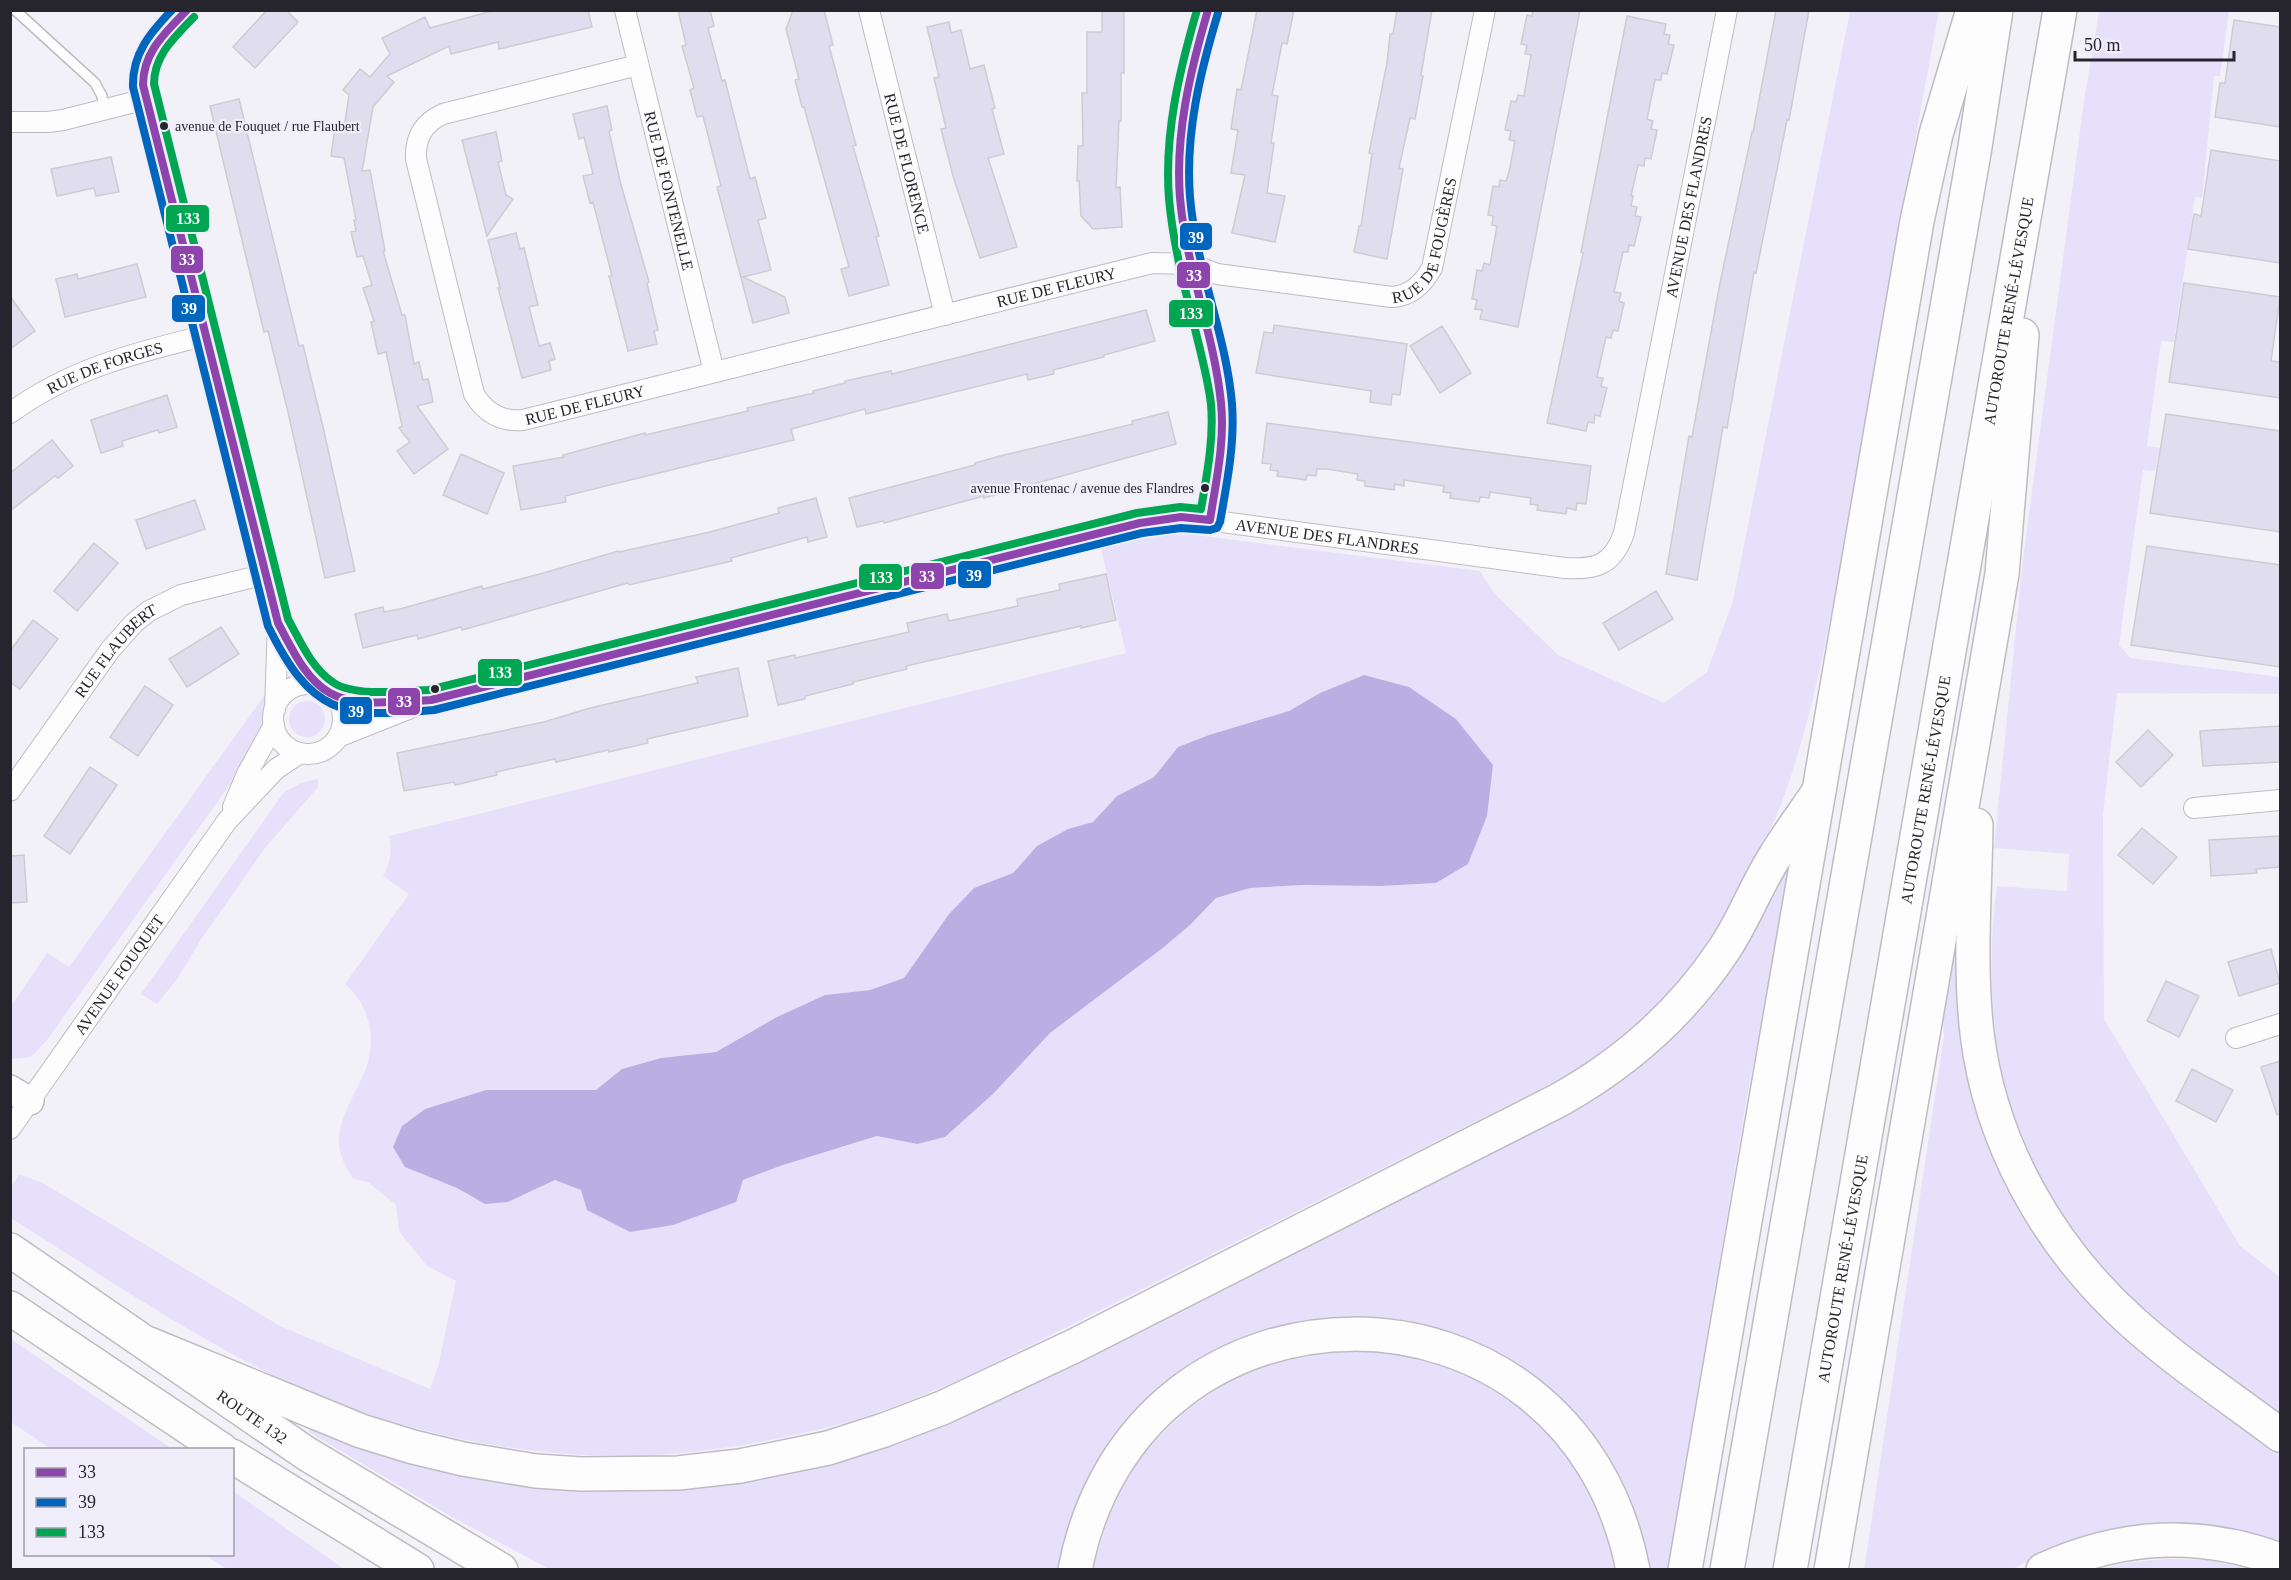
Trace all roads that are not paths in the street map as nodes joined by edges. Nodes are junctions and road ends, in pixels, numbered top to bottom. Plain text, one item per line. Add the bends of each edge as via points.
1 (15, 10) edge
2 (187, 10) edge
3 (625, 10) edge
4 (869, 10) edge
5 (1208, 10) edge
6 (1485, 10) edge
7 (1727, 10) edge
8 (1973, 10) edge
9 (1996, 10) edge
10 (2060, 10) edge
11 (638, 65) junction
12 (146, 99) junction
13 (104, 110) junction
14 (2041, 115) junction
15 (10, 122) edge
16 (1191, 264) junction
17 (945, 315) junction
18 (207, 335) junction
19 (714, 372) junction
20 (10, 413) edge
21 (1210, 520) junction
22 (266, 574) junction
23 (278, 623) junction
24 (330, 692) junction
25 (431, 700) junction
26 (274, 717) junction
27 (1978, 723) junction
28 (338, 737) junction
29 (300, 753) junction
30 (10, 791) edge
31 (1817, 794) junction
32 (2280, 800) edge
33 (2194, 808) dead end
34 (227, 820) junction
35 (2280, 1023) edge
36 (2236, 1038) dead end
37 (20, 1095) edge
38 (10, 1129) edge
39 (10, 1250) edge
40 (10, 1308) edge
41 (149, 1344) junction
42 (2280, 1435) edge
43 (220, 1448) edge
44 (234, 1457) edge
45 (2280, 1560) edge
46 (405, 1565) edge
47 (501, 1569) edge
48 (1075, 1569) edge
49 (1633, 1569) edge
50 (1685, 1569) edge
51 (1727, 1569) edge
52 (1790, 1569) edge
53 (1831, 1569) edge
54 (2043, 1569) edge

1 - 13 lane via 95,83
2 - 12 street, AVENUE FOUQUET via 144,62
3 - 11 street, RUE DE FONTENELLE
4 - 17 street, RUE DE FLORENCE
5 - 16 street via 1187,83 1179,143 1180,192
6 - 16 street, RUE DE FOUGÈRES via 1435,258 1419,286 1410,293 1392,297 1217,274
7 - 21 street, AVENUE DES FLANDRES via 1624,533 1613,554 1598,565 1577,569
8 - 31 highway via 1936,134 1919,210
9 - 51 highway
10 - 14 highway, AUTOROUTE RENÉ-LÉVESQUE
11 - 19 street, RUE DE FONTENELLE
11 - 19 street, RUE DE FLEURY via 443,114 422,130 416,159 474,394 487,411 505,420 523,420
12 - 13 street
12 - 18 street, AVENUE FOUQUET
13 - 15 street via 48,122
14 - 27 highway via 2002,574
14 - 52 highway, AUTOROUTE RENÉ-LÉVESQUE
16 - 17 street, RUE DE FLEURY via 1152,263
16 - 21 street via 1221,400 1221,442
17 - 19 street, RUE DE FLEURY
18 - 20 street, RUE DE FORGES via 78,373
18 - 22 street, AVENUE FOUQUET
21 - 25 street, AVENUE DES FLANDRES via 1181,517 1140,523
22 - 23 street, AVENUE FOUQUET
22 - 30 street, RUE FLAUBERT via 181,595 134,622
23 - 24 street, AVENUE FOUQUET via 297,657
23 - 26 street, AVENUE FOUQUET
24 - 25 street, AVENUE DES FLANDRES via 369,701
24 - 26 street via 312,685 296,687 283,695
24 - 28 street via 342,713
25 - 28 street, AVENUE DES FLANDRES
26 - 29 street via 280,740
26 - 34 street, AVENUE FOUQUET
27 - 42 highway via 1975,1008 1986,1083 2006,1143 2051,1230 2095,1286 2156,1342
27 - 53 highway
28 - 29 street via 319,752
29 - 34 street, AVENUE FOUQUET via 276,769
31 - 41 highway via 1773,860 1739,925 1710,969 1660,1026 1610,1070 1559,1100 1074,1346 950,1405 885,1430 819,1449 706,1470 611,1475 536,1471 445,1455 369,1434
31 - 50 highway
32 - 33 street
34 - 37 street, AVENUE FOUQUET
35 - 36 street
37 - 38 street, AVENUE FOUQUET
39 - 41 highway, ROUTE 132
40 - 43 highway
41 - 47 highway, ROUTE 132 via 307,1454
44 - 46 highway
45 - 54 highway via 2227,1544 2163,1540 2107,1547
48 - 49 highway via 1089,1517 1108,1477 1132,1442 1167,1404 1200,1378 1239,1357 1280,1342 1342,1333 1383,1334 1444,1347 1490,1368 1533,1397 1573,1437 1600,1476 1618,1516

